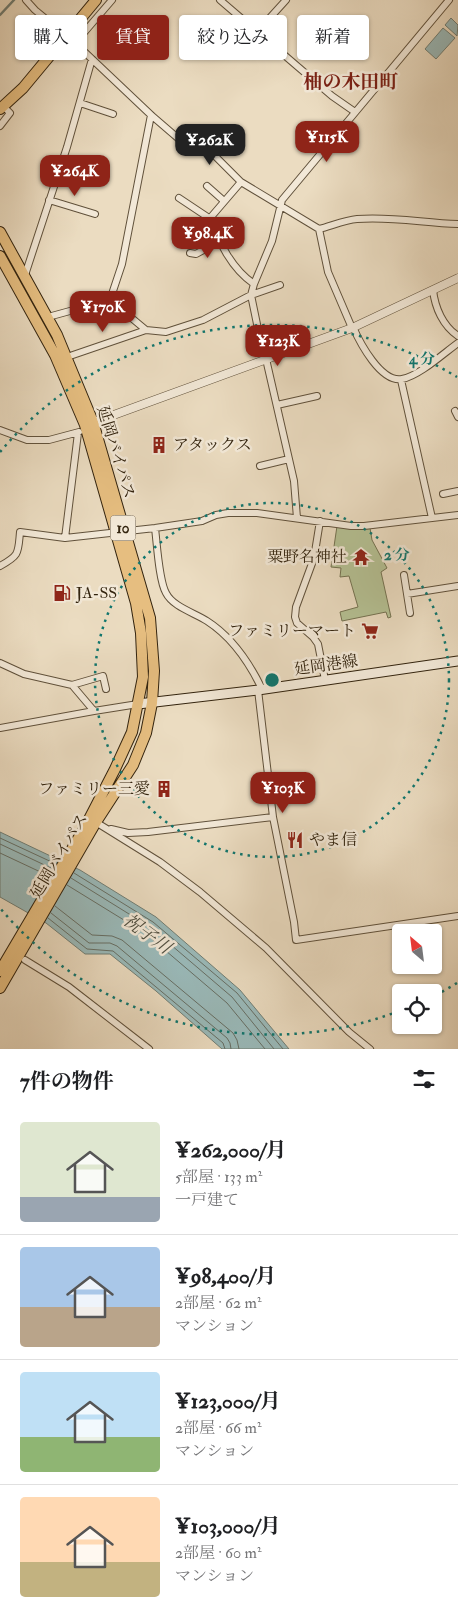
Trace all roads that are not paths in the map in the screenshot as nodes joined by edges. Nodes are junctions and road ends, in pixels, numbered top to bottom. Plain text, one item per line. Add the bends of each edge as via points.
1 (26, 0) edge
2 (96, 0) edge
3 (112, 0) edge
4 (220, 0) edge
5 (286, 0) edge
6 (449, 0) edge
7 (41, 15) edge
8 (84, 15) edge
9 (237, 15) edge
10 (272, 15) edge
11 (87, 29) edge
12 (87, 54) edge
13 (287, 58) edge
14 (92, 59) junction
15 (46, 60) edge
16 (80, 103) junction
17 (2, 108) edge
18 (355, 112) junction
19 (113, 114) dead end
20 (151, 115) junction
21 (0, 126) edge
22 (241, 182) junction
23 (207, 186) dead end
24 (179, 198) dead end
25 (50, 200) junction
26 (224, 201) junction
27 (281, 204) junction
28 (94, 214) dead end
29 (212, 220) junction
30 (458, 224) edge
31 (319, 229) junction
32 (0, 232) edge
33 (220, 241) junction
34 (190, 253) dead end
35 (1, 259) edge
36 (25, 275) junction
37 (458, 278) edge
38 (254, 284) junction
39 (280, 285) dead end
40 (434, 290) junction
41 (252, 295) junction
42 (110, 300) junction
43 (48, 317) junction
44 (353, 328) junction
45 (146, 330) junction
46 (458, 336) edge
47 (458, 343) edge
48 (67, 357) junction
49 (266, 359) junction
50 (402, 380) junction
51 (316, 396) dead end
52 (277, 405) junction
53 (85, 427) junction
54 (0, 430) edge
55 (289, 459) junction
56 (260, 466) dead end
57 (458, 490) edge
58 (443, 494) dead end
59 (458, 515) edge
60 (298, 518) junction
61 (432, 518) junction
62 (320, 522) junction
63 (155, 528) junction
64 (120, 532) junction
65 (65, 538) junction
66 (0, 566) edge
67 (404, 575) dead end
68 (458, 586) edge
69 (407, 594) junction
70 (410, 613) dead end
71 (458, 661) edge
72 (0, 663) edge
73 (325, 680) junction
74 (72, 685) junction
75 (260, 689) junction
76 (106, 690) dead end
77 (152, 703) junction
78 (138, 704) junction
79 (94, 711) junction
80 (0, 728) edge
81 (273, 817) junction
82 (90, 824) junction
83 (107, 828) junction
84 (458, 916) edge
85 (19, 955) junction
86 (0, 971) edge
87 (0, 988) edge
88 (150, 1049) edge
89 (370, 1049) edge

1 - 7 street
2 - 8 highway
3 - 11 street
4 - 9 street
5 - 10 street
6 - 18 street
12 - 14 street
13 - 18 street
14 - 16 street
14 - 20 street
15 - 17 highway
16 - 19 street
16 - 25 street
17 - 21 street via 10,113
18 - 27 street
20 - 22 street via 187,146 209,150
20 - 42 street via 122,264
22 - 26 street
22 - 27 street
23 - 26 street
24 - 29 street
25 - 28 street
25 - 36 street
26 - 29 street via 211,216
27 - 31 street
27 - 38 street via 272,242
29 - 33 street
30 - 31 street via 412,219 356,219
31 - 44 street via 328,272
32 - 36 highway, 延岡バイパス / 10
33 - 34 street via 196,254
33 - 38 street via 244,277
35 - 53 highway, 延岡バイパス / 10 via 55,355
36 - 43 highway, 延岡バイパス / 10
37 - 40 street
38 - 41 street
39 - 41 street
40 - 44 street
40 - 46 street via 440,314
41 - 45 street via 203,320 166,332
41 - 49 street
42 - 43 street
42 - 45 street
43 - 48 highway, 延岡バイパス / 10
44 - 49 street
44 - 50 street via 380,370
45 - 48 street
47 - 50 street via 436,361
48 - 53 highway, 延岡バイパス / 10
49 - 52 street
49 - 53 street
50 - 61 street
51 - 52 street
52 - 55 street
53 - 54 street via 49,440 27,440
53 - 64 highway, 延岡バイパス / 10
53 - 65 street
55 - 56 street
55 - 60 street
57 - 58 street
59 - 61 street
60 - 62 street
60 - 63 street via 228,513 202,521
61 - 62 street via 374,526
62 - 73 street via 314,558 295,617 297,624 318,644
63 - 64 street
63 - 75 street via 166,594 222,631 233,642 256,677
64 - 65 street
64 - 77 highway, 延岡バイパス / 10 via 150,618 154,671
64 - 78 highway, 延岡バイパス / 10 via 141,633 143,677
65 - 66 street via 20,532 16,556
67 - 69 street
68 - 69 street
69 - 70 street
71 - 73 main road, 延岡港線
72 - 74 street via 24,674
73 - 75 main road, 延岡港線
74 - 76 street via 103,676
74 - 79 street
75 - 77 main road, 延岡港線
75 - 81 street
77 - 78 main road, 延岡港線
77 - 82 highway, 延岡バイパス / 10 via 146,734 133,765
78 - 79 street
78 - 82 highway, 延岡バイパス / 10 via 132,732
79 - 80 street
81 - 83 street via 148,832 128,833
81 - 84 street via 296,940
82 - 83 street
82 - 85 highway, 延岡バイパス / 10
83 - 89 street via 200,892 266,948
85 - 86 highway, 延岡バイパス / 10
85 - 87 highway, 延岡バイパス / 10
85 - 88 street via 69,987

